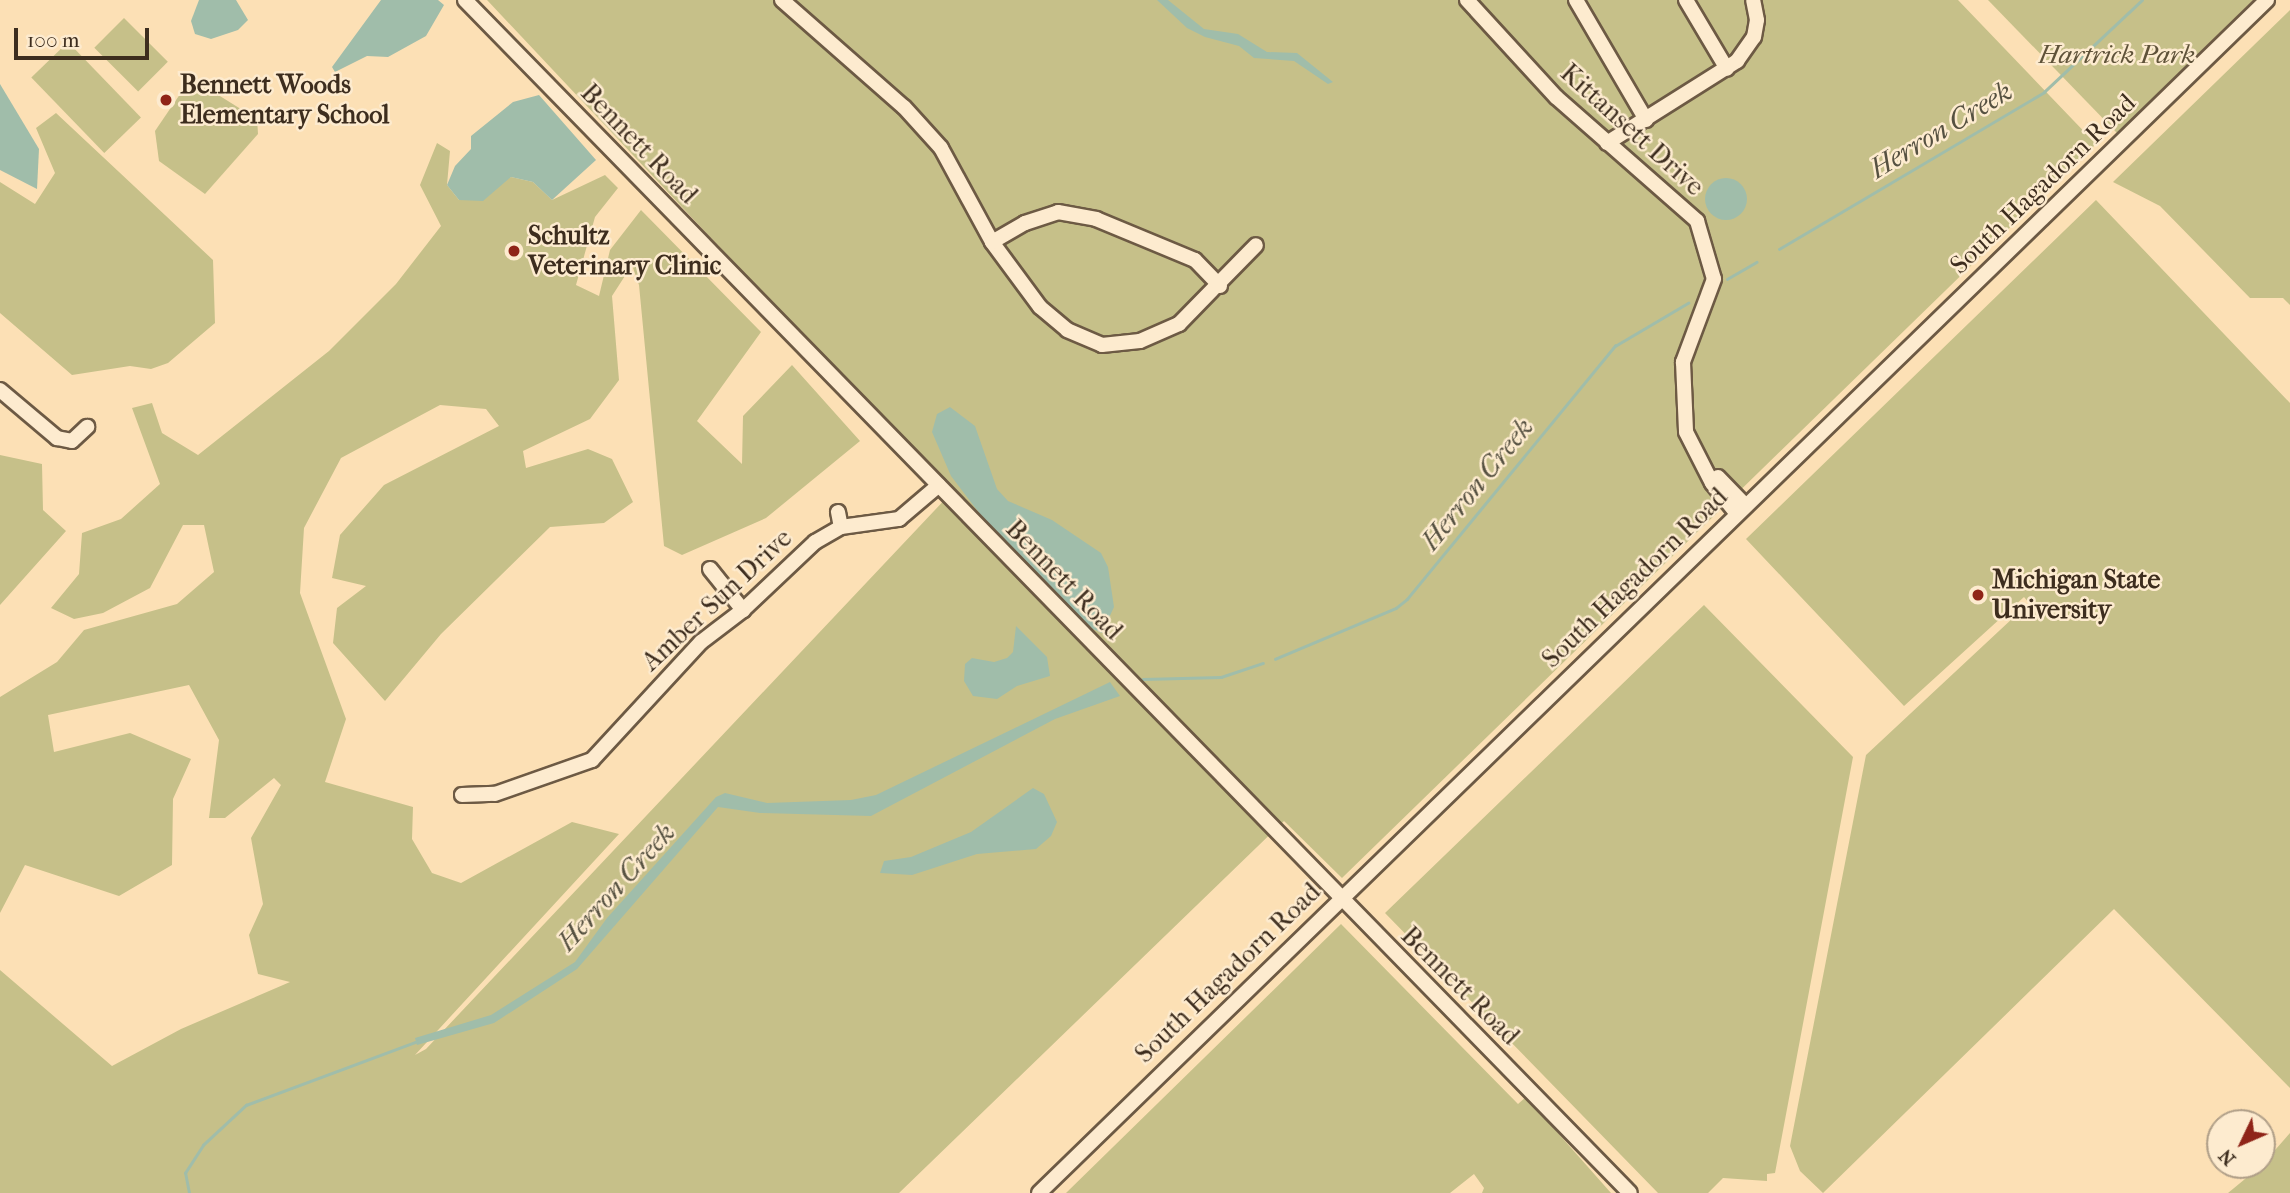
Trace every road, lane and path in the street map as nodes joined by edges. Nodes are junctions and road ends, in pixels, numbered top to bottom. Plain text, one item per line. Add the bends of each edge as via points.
1 (465, 0) edge
2 (782, 0) edge
3 (1467, 0) edge
4 (1576, 0) edge
5 (1686, 0) edge
6 (1753, 0) edge
7 (2267, 0) edge
8 (1727, 69) junction
9 (1646, 120) junction
10 (1607, 143) junction
11 (992, 242) junction
12 (1256, 245) dead end
13 (1220, 286) junction
14 (0, 390) edge
15 (87, 426) dead end
16 (939, 485) junction
17 (1741, 510) junction
18 (838, 512) dead end
19 (841, 527) junction
20 (710, 569) dead end
21 (743, 610) junction
22 (462, 795) dead end
23 (1340, 898) junction
24 (1039, 1193) edge
25 (1630, 1193) edge

1 - 16 street, Bennett Road
2 - 11 street via 904,107 941,148
3 - 10 street, Kittansett Drive via 1556,97
4 - 9 street
5 - 8 street
6 - 8 street via 1754,37
7 - 17 street, South Hagadorn Road
8 - 9 street
9 - 10 street
10 - 17 street, Kittansett Drive via 1676,199 1705,238 1714,279 1683,362 1682,404 1686,432 1712,483
11 - 13 street via 1058,212 1096,219 1195,260
11 - 13 street via 1040,307 1067,330 1102,345 1140,341 1179,324
12 - 13 street
14 - 15 street via 57,438 72,441
16 - 19 street, Amber Sun Drive via 899,519
16 - 23 street, Bennett Road
17 - 23 street, South Hagadorn Road
18 - 19 street
19 - 21 street, Amber Sun Drive via 815,542
20 - 21 street
21 - 22 street, Amber Sun Drive via 701,642 592,760 495,794
23 - 24 street, South Hagadorn Road
23 - 25 street, Bennett Road

